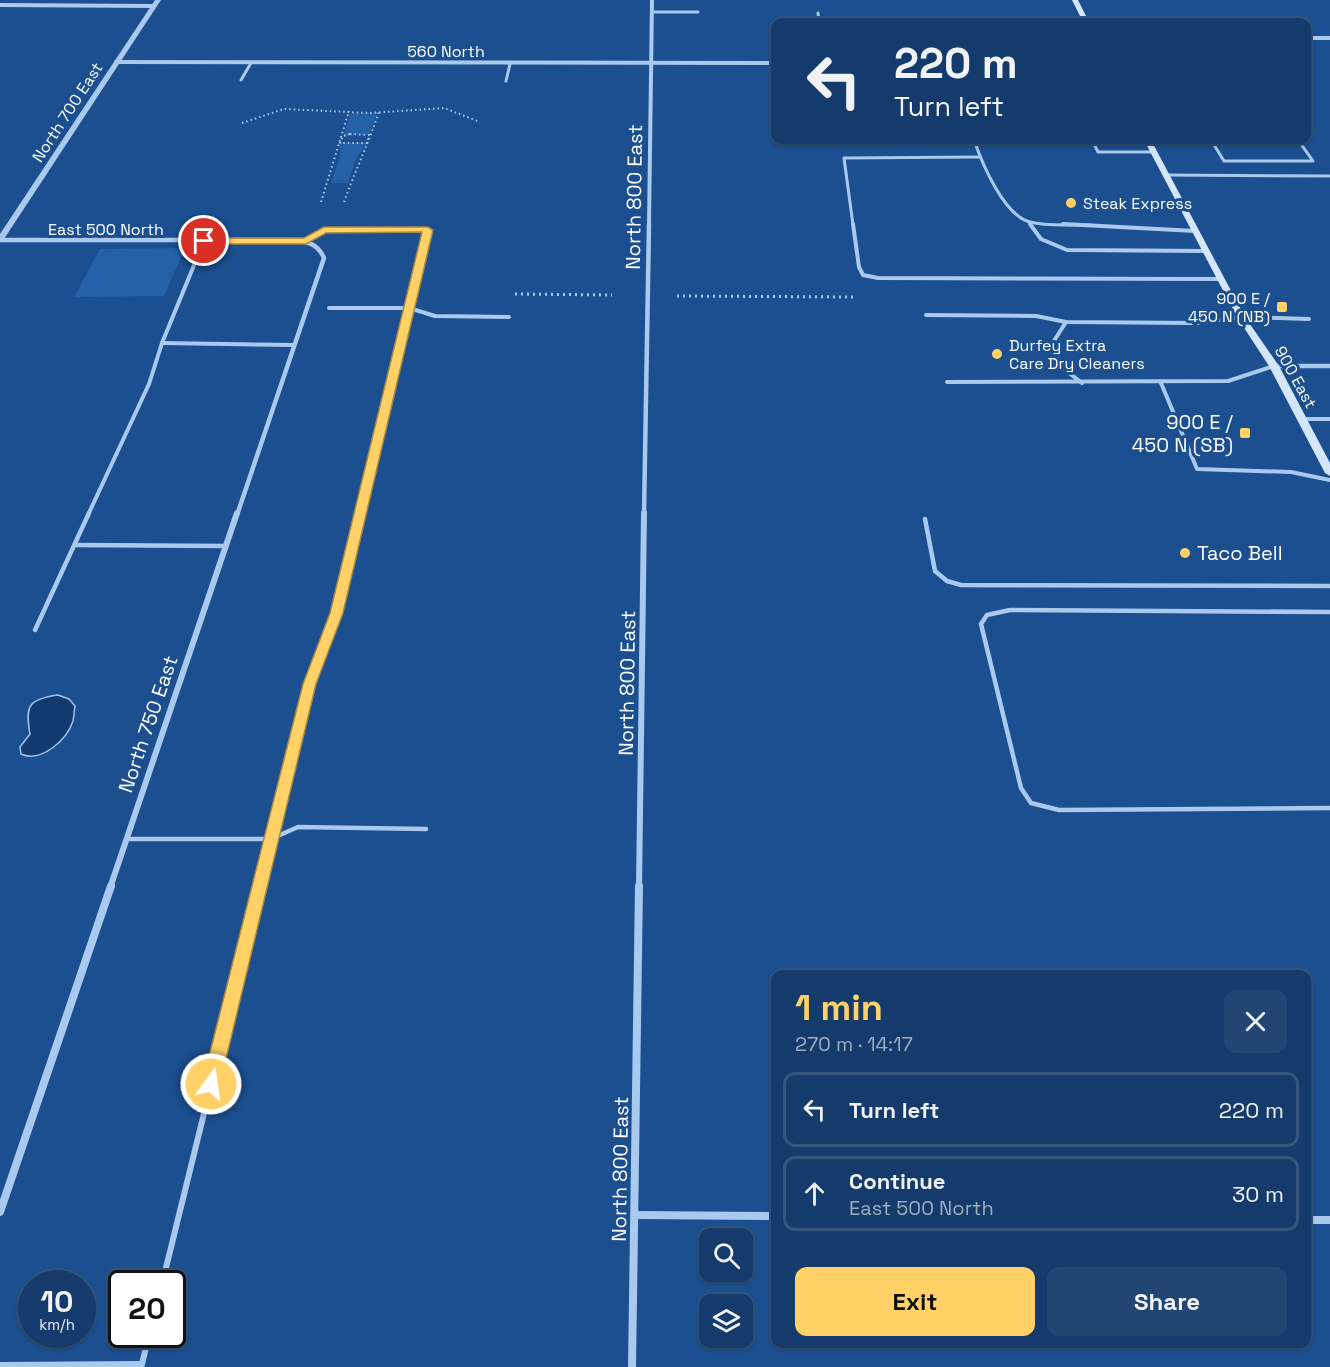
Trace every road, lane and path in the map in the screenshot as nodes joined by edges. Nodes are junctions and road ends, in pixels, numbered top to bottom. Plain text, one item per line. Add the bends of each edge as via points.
1 (652, 0) edge
2 (1075, 0) edge
3 (156, 3) edge
4 (0, 5) edge
5 (652, 12) junction
6 (698, 12) dead end
7 (818, 12) dead end
8 (819, 18) edge
9 (1084, 18) edge
10 (1311, 38) edge
11 (1330, 38) edge
12 (116, 62) junction
13 (251, 63) junction
14 (651, 63) junction
15 (771, 63) edge
16 (510, 64) junction
17 (241, 80) dead end
18 (506, 81) dead end
19 (350, 111) junction
20 (380, 111) junction
21 (480, 122) dead end
22 (242, 123) dead end
23 (369, 139) junction
24 (340, 140) junction
25 (975, 144) edge
26 (1094, 144) edge
27 (1150, 144) edge
28 (1213, 144) edge
29 (1301, 144) edge
30 (1154, 153) junction
31 (980, 157) junction
32 (1166, 176) junction
33 (1330, 176) edge
34 (321, 202) dead end
35 (344, 202) dead end
36 (1029, 222) junction
37 (1195, 231) junction
38 (0, 240) edge
39 (204, 241) junction
40 (306, 241) junction
41 (318, 247) joint
42 (1206, 251) junction
43 (878, 278) junction
44 (1221, 279) junction
45 (677, 296) dead end
46 (329, 308) dead end
47 (409, 309) junction
48 (926, 315) dead end
49 (1241, 316) junction
50 (509, 317) dead end
51 (1309, 319) dead end
52 (1066, 322) junction
53 (162, 344) junction
54 (294, 345) junction
55 (1274, 366) junction
56 (1330, 366) edge
57 (947, 382) dead end
58 (1083, 382) junction
59 (1161, 383) junction
60 (1302, 419) junction
61 (1330, 419) edge
62 (1330, 473) edge
63 (1330, 480) edge
64 (925, 519) dead end
65 (75, 545) junction
66 (226, 546) junction
67 (1330, 586) edge
68 (1330, 612) edge
69 (35, 630) dead end
70 (1330, 808) edge
71 (426, 829) dead end
72 (126, 839) junction
73 (271, 839) junction
74 (0, 1212) edge
75 (636, 1215) junction
76 (771, 1216) edge
77 (1311, 1220) edge
78 (1330, 1220) edge
79 (165, 1270) edge
80 (146, 1348) edge
81 (0, 1365) edge
82 (142, 1366) edge
83 (632, 1367) edge

1 - 5 street, North 800 East
2 - 9 main road
3 - 4 street
3 - 12 street, North 700 East
5 - 6 lane
5 - 14 street, North 800 East
7 - 8 lane
10 - 11 street
12 - 13 street, 560 North
12 - 38 street, North 700 East
13 - 16 street, 560 North
13 - 17 lane
14 - 15 street, 560 North
14 - 16 street, 560 North
14 - 75 street, North 800 East
16 - 18 lane
19 - 20 path
19 - 22 path via 284,109
19 - 24 path
20 - 21 path via 444,108
20 - 23 path
23 - 24 path via 360,144
23 - 24 path via 369,135 350,134
23 - 35 path
24 - 34 path
25 - 31 lane
26 - 30 lane via 1098,152
27 - 30 main road, 900 East
28 - 29 lane via 1224,161 1312,161
30 - 32 main road, 900 East
31 - 36 lane via 1009,209
31 - 43 lane via 844,158 859,267 863,275
32 - 33 lane
32 - 37 main road, 900 East
36 - 37 lane
36 - 42 lane via 1041,239 1067,250
37 - 42 main road, 900 East
38 - 39 street, East 500 North
39 - 40 street, East 500 North
39 - 53 lane
40 - 41 street, East 500 North
40 - 47 lane via 324,230 428,230
41 - 54 street, North 750 East via 324,258
42 - 44 main road, 900 East
43 - 44 lane
43 - 45 path via 854,297
44 - 49 main road, 900 East
46 - 47 lane
47 - 50 lane via 435,316
47 - 73 lane via 337,613 309,684
48 - 52 lane via 1036,316
49 - 51 lane
49 - 52 lane via 1196,323
49 - 55 main road, 900 East
52 - 58 lane via 1052,344 1060,366
53 - 54 lane
53 - 65 lane via 148,384
54 - 66 street, North 750 East
55 - 56 street
55 - 59 lane via 1228,381
55 - 60 main road, 900 East
57 - 58 lane
58 - 59 lane
59 - 63 lane via 1197,469 1291,472
60 - 61 lane
60 - 62 main road, 900 East
64 - 67 lane via 935,571 961,585
65 - 66 lane
65 - 69 lane
66 - 72 street, North 750 East
68 - 70 lane via 1010,610 987,615 981,624 1022,788 1031,803 1059,810
71 - 73 lane via 298,827
72 - 73 lane
72 - 74 street, North 750 East
73 - 79 lane
75 - 76 street
75 - 83 street, North 800 East
77 - 78 street
80 - 82 lane
81 - 82 lane

